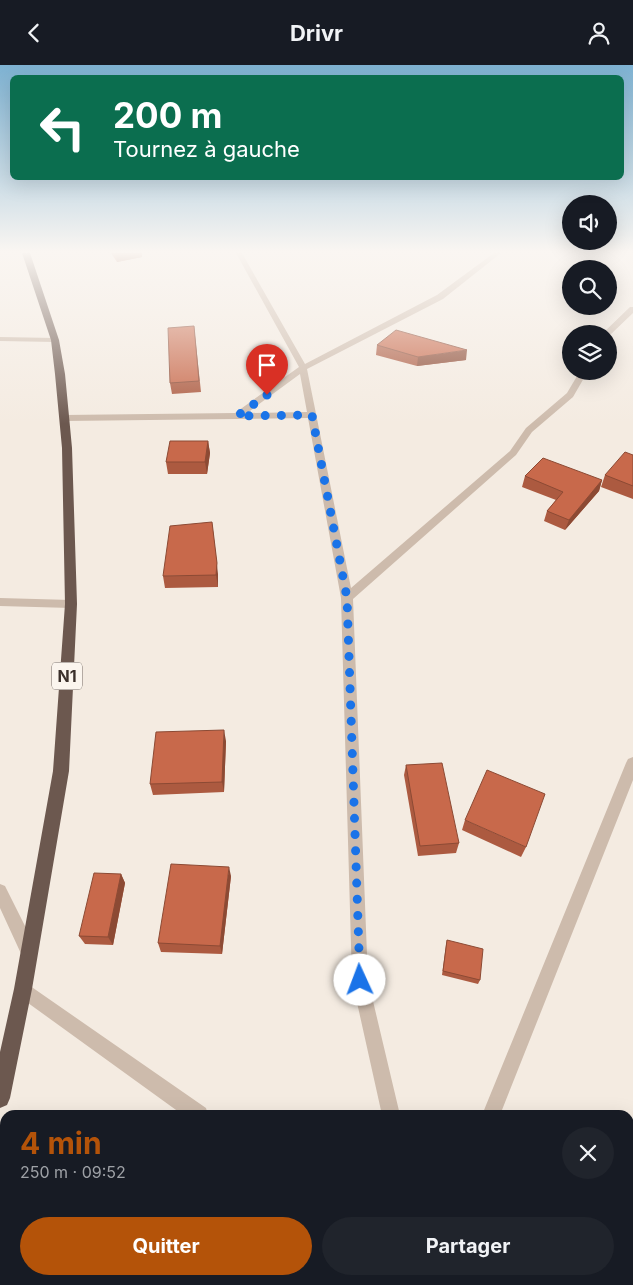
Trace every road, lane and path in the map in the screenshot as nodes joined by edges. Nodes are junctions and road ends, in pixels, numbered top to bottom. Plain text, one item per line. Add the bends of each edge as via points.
1 (45, 310) edge
2 (271, 310) edge
3 (415, 310) edge
4 (632, 310) edge
5 (616, 325) edge
6 (0, 339) edge
7 (55, 340) junction
8 (303, 368) junction
9 (579, 380) edge
10 (312, 415) junction
11 (237, 416) junction
12 (64, 418) junction
13 (347, 598) junction
14 (0, 602) edge
15 (71, 604) junction
16 (633, 763) edge
17 (0, 891) edge
18 (29, 952) junction
19 (23, 989) junction
20 (0, 1098) edge
21 (192, 1110) edge
22 (390, 1110) edge
23 (493, 1110) edge

1 - 7 highway, N1
2 - 8 street
3 - 8 street
4 - 5 street
6 - 7 street
7 - 12 highway, N1
8 - 10 street
8 - 11 street
9 - 13 street via 570,395 529,430 513,453
10 - 11 street
10 - 13 street
11 - 12 street
12 - 15 highway, N1
13 - 22 street via 360,980
14 - 15 street
15 - 18 highway, N1 via 60,771
16 - 23 street
17 - 18 street
18 - 19 highway, N1
19 - 20 highway, N1
19 - 21 street

